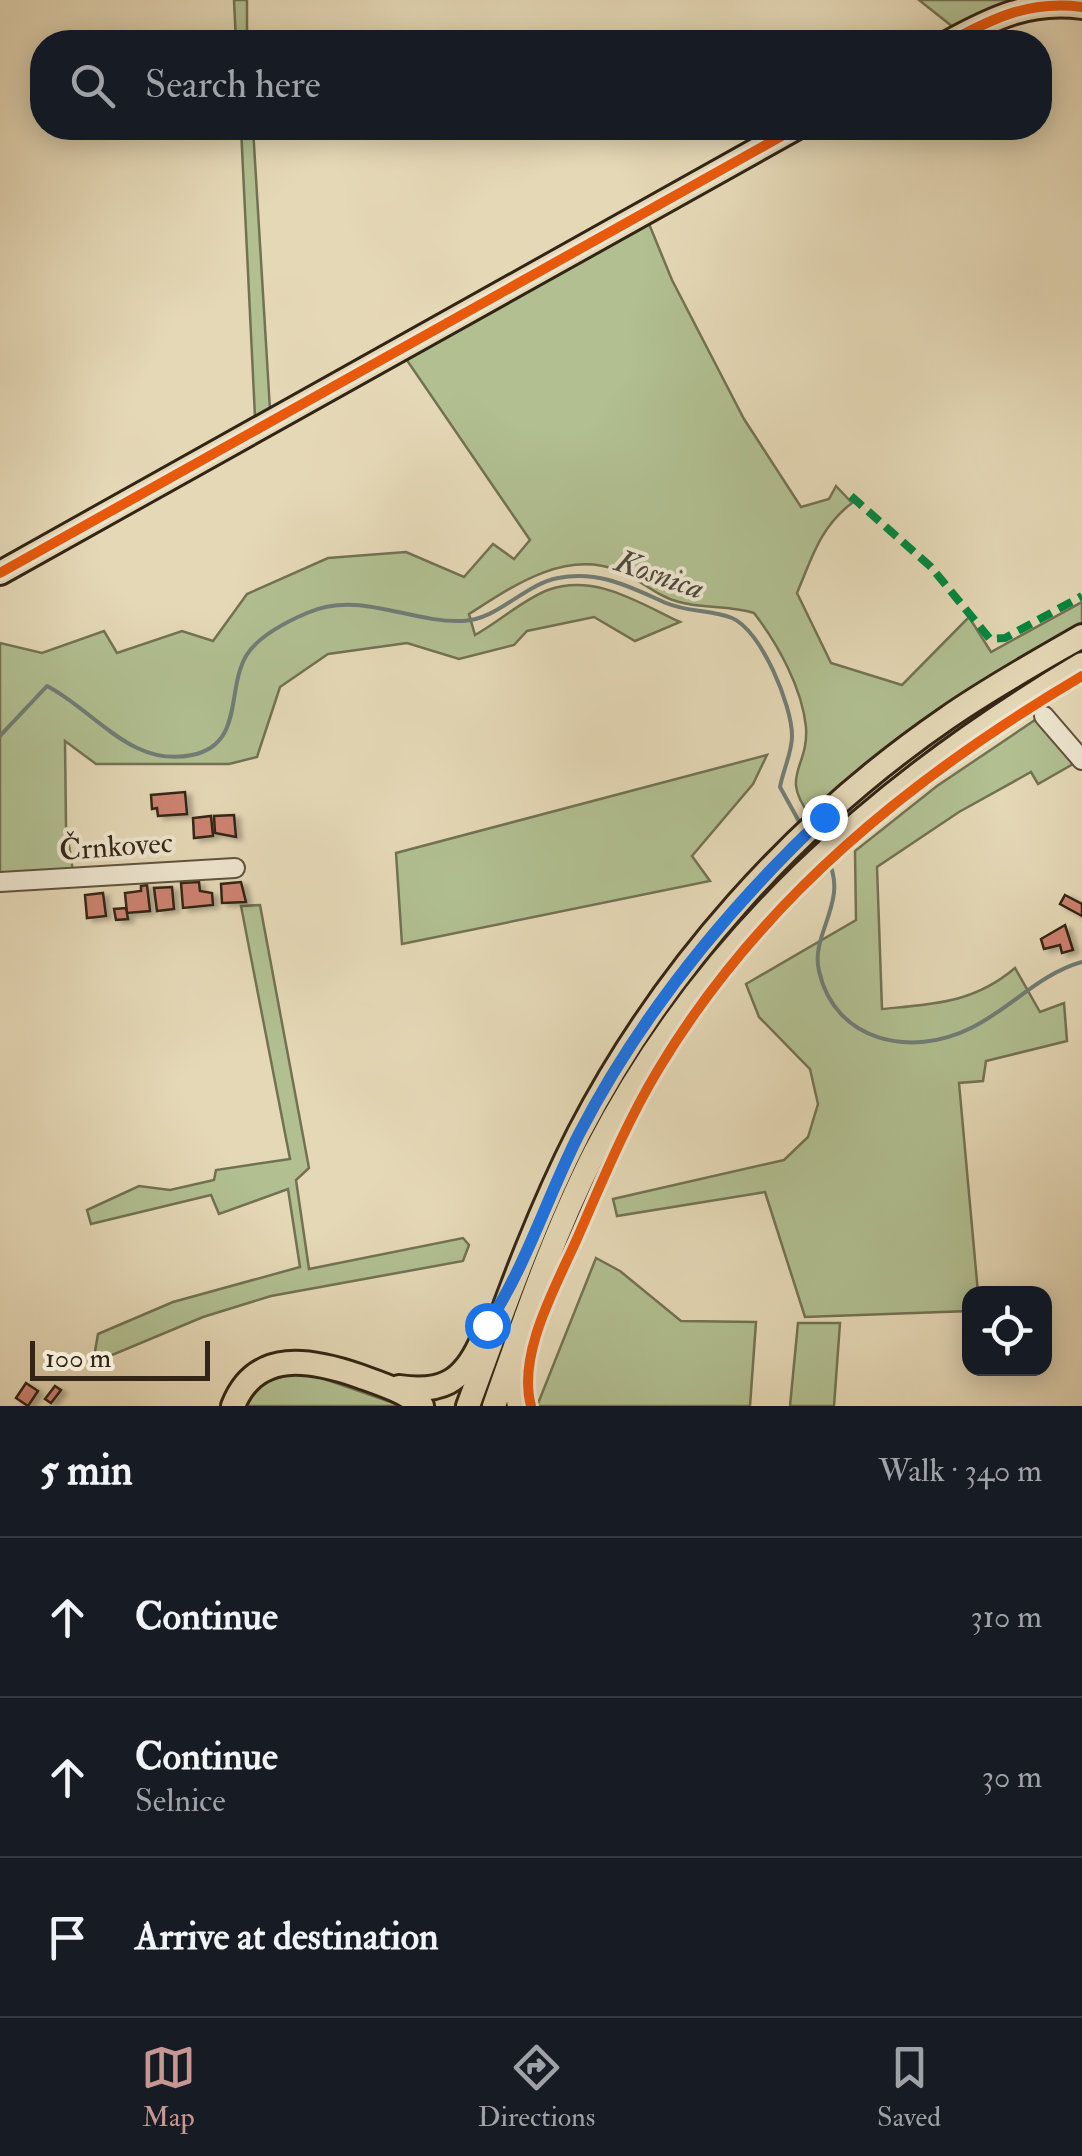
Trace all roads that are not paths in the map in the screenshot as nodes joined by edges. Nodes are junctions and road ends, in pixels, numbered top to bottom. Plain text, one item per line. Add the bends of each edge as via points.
1 (1048, 0) edge
2 (1082, 7) edge
3 (971, 30) edge
4 (775, 140) edge
5 (0, 573) edge
6 (1082, 636) edge
7 (1082, 664) edge
8 (1044, 716) dead end
9 (1082, 760) edge
10 (794, 861) junction
11 (236, 868) dead end
12 (0, 882) edge
13 (508, 1299) junction
14 (527, 1313) junction
15 (384, 1385) junction
16 (233, 1406) edge
17 (422, 1406) edge
18 (468, 1406) edge
19 (494, 1406) edge
20 (520, 1406) edge

1 - 2 main road
1 - 3 main road
4 - 5 main road
6 - 10 main road via 946,718 824,817
7 - 10 main road via 959,740 840,835
8 - 9 street
10 - 13 main road via 675,980 626,1052 558,1177
10 - 14 main road via 645,1066 589,1165
11 - 12 street, Črnkovec
13 - 15 main road via 453,1382 425,1391
13 - 18 main road
14 - 19 main road
14 - 20 main road via 515,1383
15 - 16 main road via 318,1362 290,1361 254,1376
15 - 17 main road

